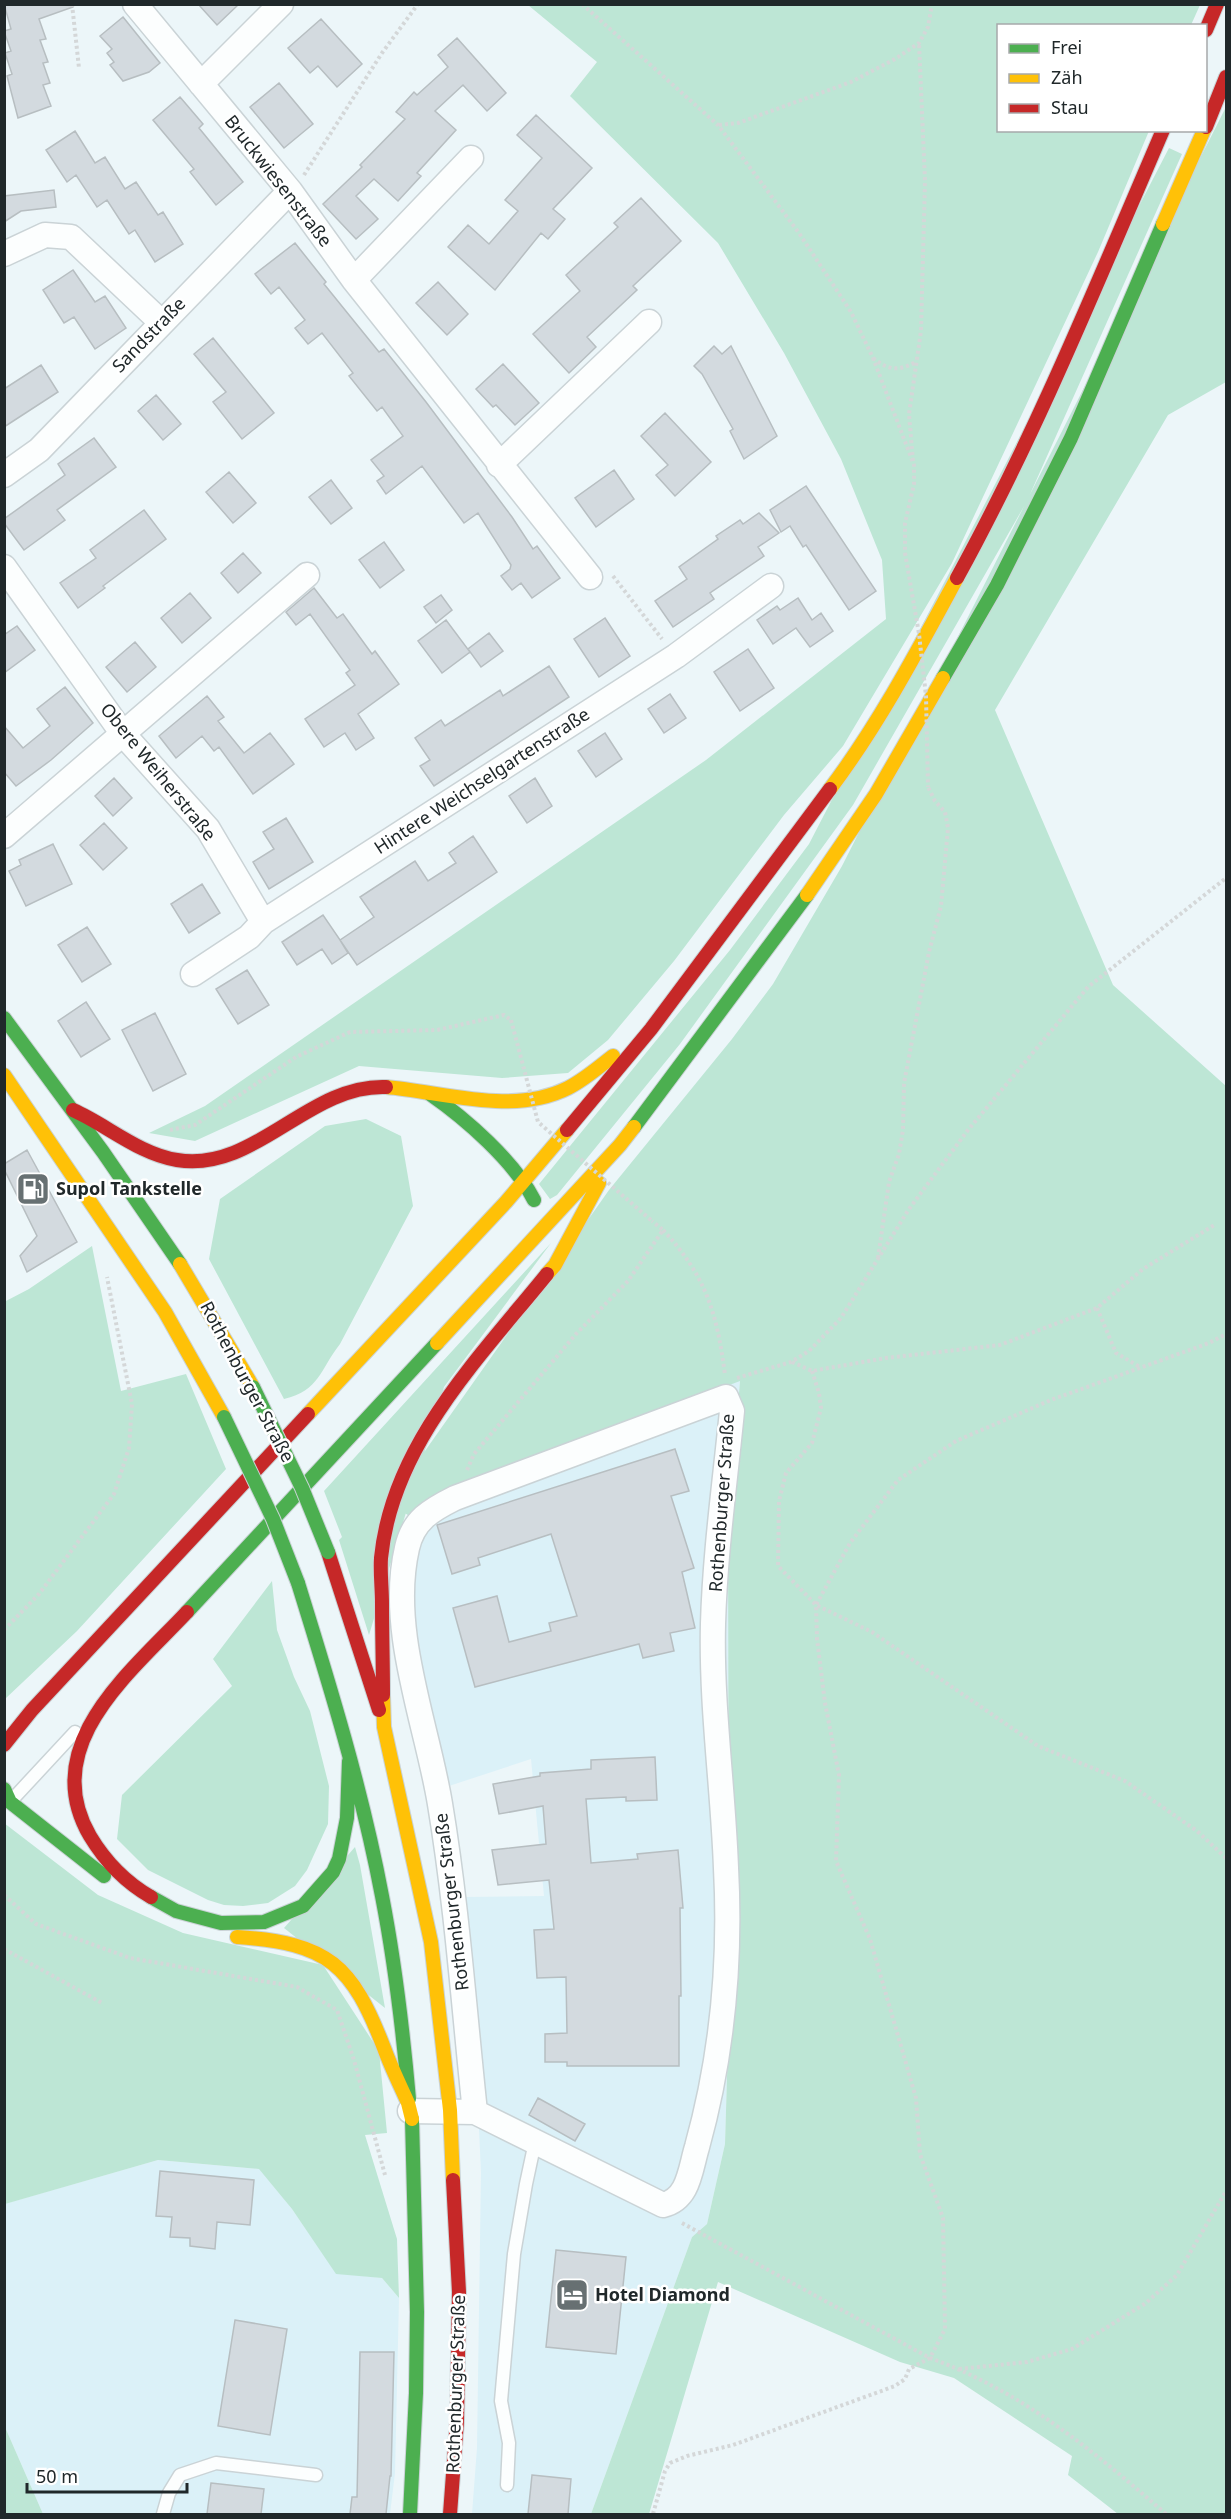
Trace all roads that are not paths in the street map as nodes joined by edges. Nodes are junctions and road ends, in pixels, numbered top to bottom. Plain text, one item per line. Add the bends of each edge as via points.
1 (135, 4) edge
2 (281, 4) edge
3 (1217, 4) edge
4 (1207, 28) edge
5 (1227, 77) edge
6 (201, 84) junction
7 (1207, 124) edge
8 (1161, 132) edge
9 (1204, 132) edge
10 (471, 158) dead end
11 (290, 191) junction
12 (4, 254) edge
13 (354, 280) junction
14 (161, 322) junction
15 (650, 322) dead end
16 (499, 465) junction
17 (4, 475) edge
18 (4, 567) edge
19 (307, 575) dead end
20 (590, 577) road end
21 (771, 586) dead end
22 (123, 734) junction
23 (4, 836) edge
24 (263, 922) junction
25 (193, 974) dead end
26 (4, 1018) edge
27 (651, 1029) junction
28 (4, 1075) edge
29 (429, 1093) junction
30 (74, 1110) junction
31 (620, 1145) junction
32 (524, 1180) junction
33 (546, 1225) junction
34 (101, 1704) junction
35 (384, 1726) junction
36 (7, 1741) edge
37 (350, 1761) junction
38 (7, 1795) edge
39 (450, 2110) junction
40 (410, 2111) junction
41 (475, 2112) junction
42 (535, 2142) junction
43 (316, 2475) dead end
44 (507, 2485) dead end
45 (164, 2514) edge
46 (410, 2514) edge
47 (450, 2514) edge

1 - 6 street, Bruckwiesenstraße
2 - 6 street
3 - 4 main road
5 - 7 main road
6 - 11 street, Bruckwiesenstraße
8 - 27 main road via 1059,372 994,511 908,668 846,768
9 - 31 main road via 1075,428 979,615 876,794 693,1052
10 - 13 street
11 - 13 street, Bruckwiesenstraße
11 - 14 street, Sandstraße
12 - 14 street via 45,235 71,237
13 - 16 street, Bruckwiesenstraße
14 - 17 street, Sandstraße via 39,450
15 - 16 street
16 - 20 street, Bruckwiesenstraße
18 - 22 street, Obere Weiherstraße
19 - 22 street
21 - 24 street, Hintere Weichselgartenstraße via 676,656
22 - 23 street
22 - 24 street, Obere Weiherstraße via 208,829
24 - 25 street, Hintere Weichselgartenstraße via 249,937
26 - 30 main road, Rothenburger Straße
27 - 29 main road via 568,1088 543,1097 498,1101
27 - 32 main road
28 - 37 main road, Rothenburger Straße, bridge via 165,1312 224,1417 298,1583
29 - 30 main road via 378,1086 343,1093 215,1160 188,1161 162,1156
29 - 32 main road via 458,1113
30 - 35 main road, Rothenburger Straße, bridge via 187,1275 253,1387 293,1467 328,1552
31 - 33 main road
31 - 35 main road via 555,1265 449,1395 411,1459 386,1528 381,1559
32 - 33 main road
32 - 36 main road
33 - 34 main road
34 - 37 main road via 78,1751 73,1775 84,1829 111,1867 147,1895 166,1908 209,1922 270,1921 308,1903 341,1853
34 - 38 lane
35 - 39 main road, Rothenburger Straße via 431,1942
37 - 40 main road, Rothenburger Straße via 390,1941
38 - 40 main road via 158,1917 194,1931 287,1942 326,1957 356,1986 368,2006
39 - 40 street, Rothenburger Straße
39 - 41 street, Rothenburger Straße
39 - 47 main road, Rothenburger Straße via 459,2292 457,2421
40 - 46 main road, Rothenburger Straße via 416,2228 417,2413
41 - 42 street, Rothenburger Straße
41 - 42 street, Rothenburger Straße via 453,1886 438,1792 413,1683 403,1601 412,1533 430,1510 455,1498 729,1386 732,1411 716,1559 713,1689 723,1807 727,1932 722,2022 706,2115 684,2192 675,2202 663,2205
42 - 44 lane via 514,2254 501,2401 510,2443
43 - 45 lane via 216,2463 180,2475 169,2493

